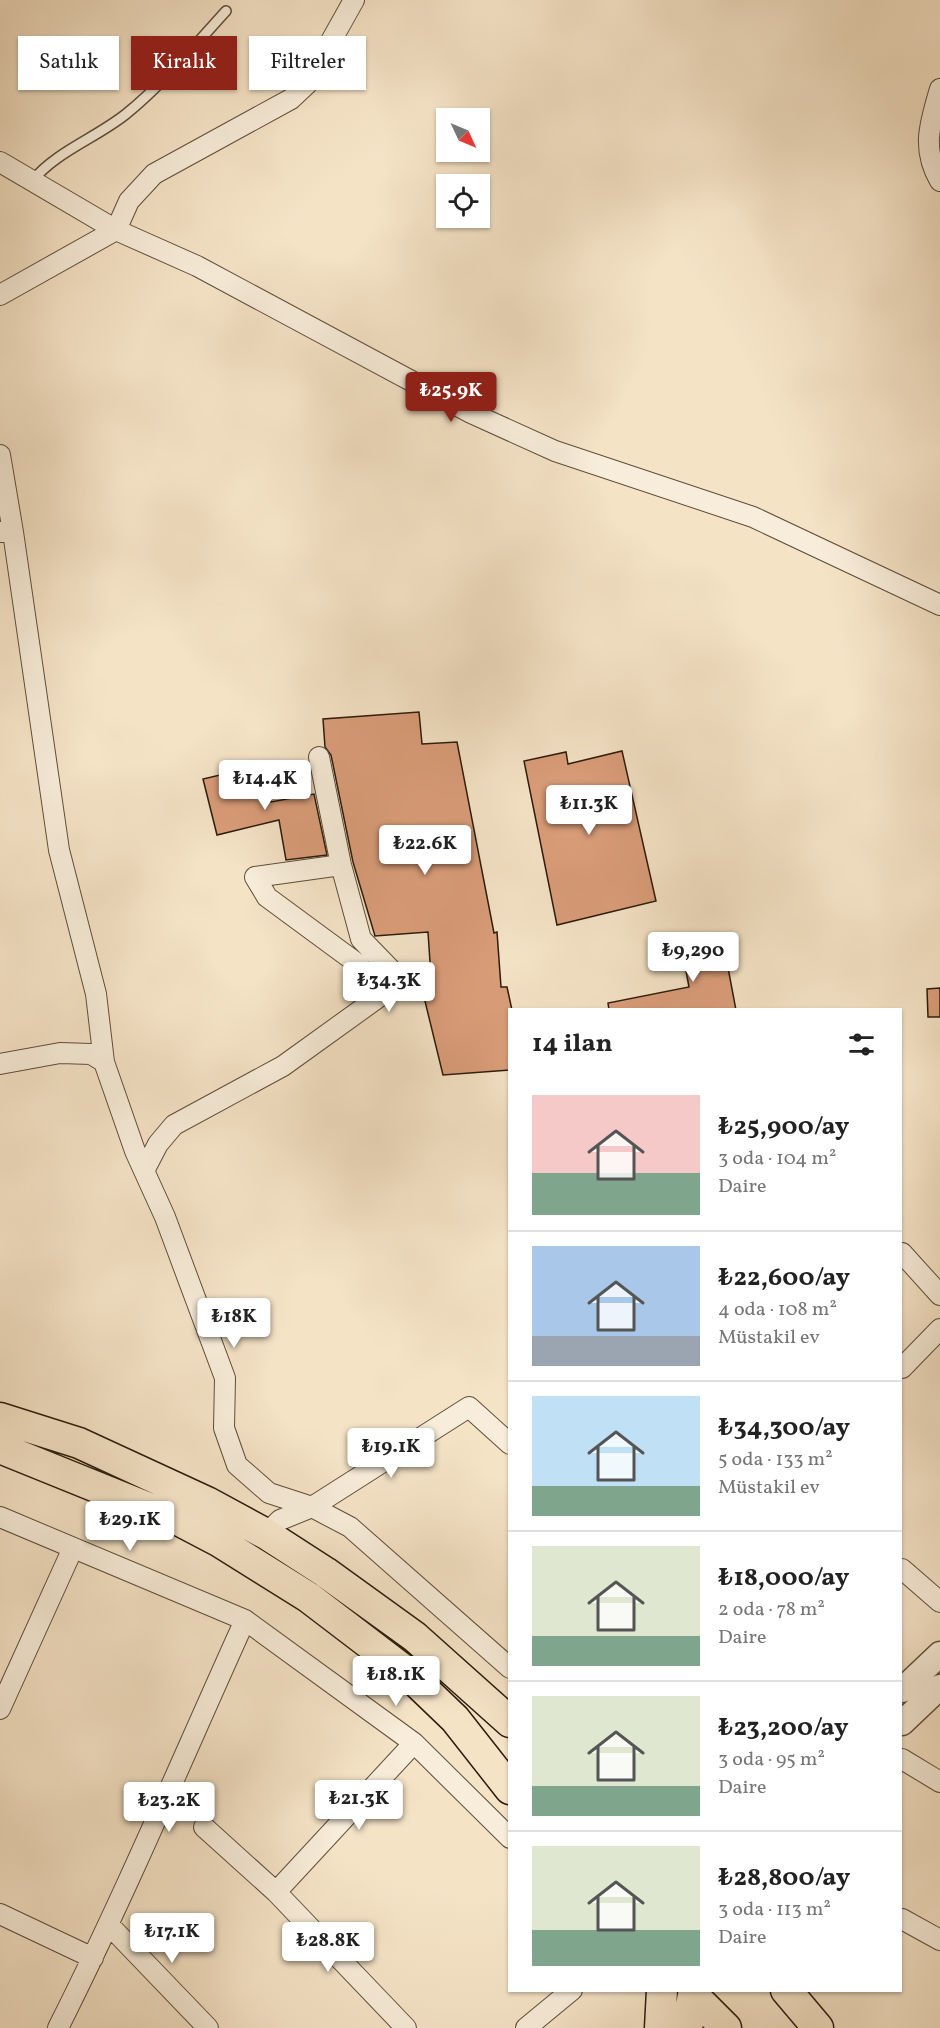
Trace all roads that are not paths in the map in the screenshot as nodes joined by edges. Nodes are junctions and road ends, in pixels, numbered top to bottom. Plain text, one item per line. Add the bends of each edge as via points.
1 (354, 0) edge
2 (226, 11) dead end
3 (940, 89) edge
4 (0, 162) edge
5 (32, 181) junction
6 (940, 182) edge
7 (116, 230) junction
8 (0, 295) edge
9 (0, 455) edge
10 (6, 532) edge
11 (940, 605) edge
12 (319, 757) dead end
13 (341, 865) junction
14 (377, 998) junction
15 (104, 1062) junction
16 (0, 1064) edge
17 (144, 1171) junction
18 (902, 1253) edge
19 (940, 1295) edge
20 (940, 1329) edge
21 (902, 1368) edge
22 (0, 1418) edge
23 (508, 1442) edge
24 (0, 1448) edge
25 (312, 1507) junction
26 (0, 1517) edge
27 (266, 1534) junction
28 (73, 1548) junction
29 (902, 1569) edge
30 (940, 1602) edge
31 (245, 1620) junction
32 (940, 1654) edge
33 (508, 1666) edge
34 (940, 1687) edge
35 (902, 1690) edge
36 (0, 1709) edge
37 (508, 1720) edge
38 (902, 1723) edge
39 (414, 1743) junction
40 (902, 1759) edge
41 (940, 1782) edge
42 (508, 1786) edge
43 (204, 1827) dead end
44 (508, 1836) edge
45 (276, 1892) junction
46 (0, 1914) edge
47 (902, 1918) edge
48 (110, 1926) junction
49 (940, 1940) edge
50 (93, 1958) junction
51 (570, 1992) edge
52 (662, 1992) edge
53 (697, 1992) edge
54 (788, 1992) edge
55 (58, 2028) edge
56 (208, 2028) edge
57 (406, 2028) edge
58 (526, 2028) edge
59 (660, 2028) edge
60 (687, 2028) edge
61 (726, 2028) edge
62 (818, 2028) edge

1 - 7 street via 307,84 291,99 154,174 129,201
2 - 5 lane via 156,87 101,132 61,155
3 - 6 street via 928,131 932,167
4 - 5 street
5 - 7 street
7 - 8 street
7 - 11 street via 197,266 482,418 555,451 753,517
9 - 10 street
10 - 15 street via 59,850 96,994
12 - 13 street
13 - 14 street via 361,939 394,973 390,989
13 - 14 street via 255,877 267,897 357,964
14 - 17 street via 283,1066 174,1125 158,1144
15 - 16 street via 91,1054 60,1053
15 - 17 street
17 - 25 street via 225,1378 224,1428 237,1466 269,1492
18 - 19 street
20 - 21 street
22 - 27 main road via 80,1443
23 - 25 street via 469,1407
24 - 42 main road via 178,1520 309,1597 405,1671 455,1719
25 - 27 street via 280,1520
25 - 33 street via 350,1527
26 - 28 street
27 - 37 main road via 414,1637
28 - 31 street
28 - 36 street
29 - 30 street
31 - 39 street
31 - 48 street
32 - 35 street
34 - 38 street
39 - 44 street
39 - 45 street
40 - 41 street
43 - 45 street
45 - 57 street
46 - 50 street
47 - 49 street
48 - 50 street
48 - 56 street
50 - 55 street
51 - 58 street
52 - 59 main road
53 - 60 main road
53 - 61 main road
54 - 62 main road

